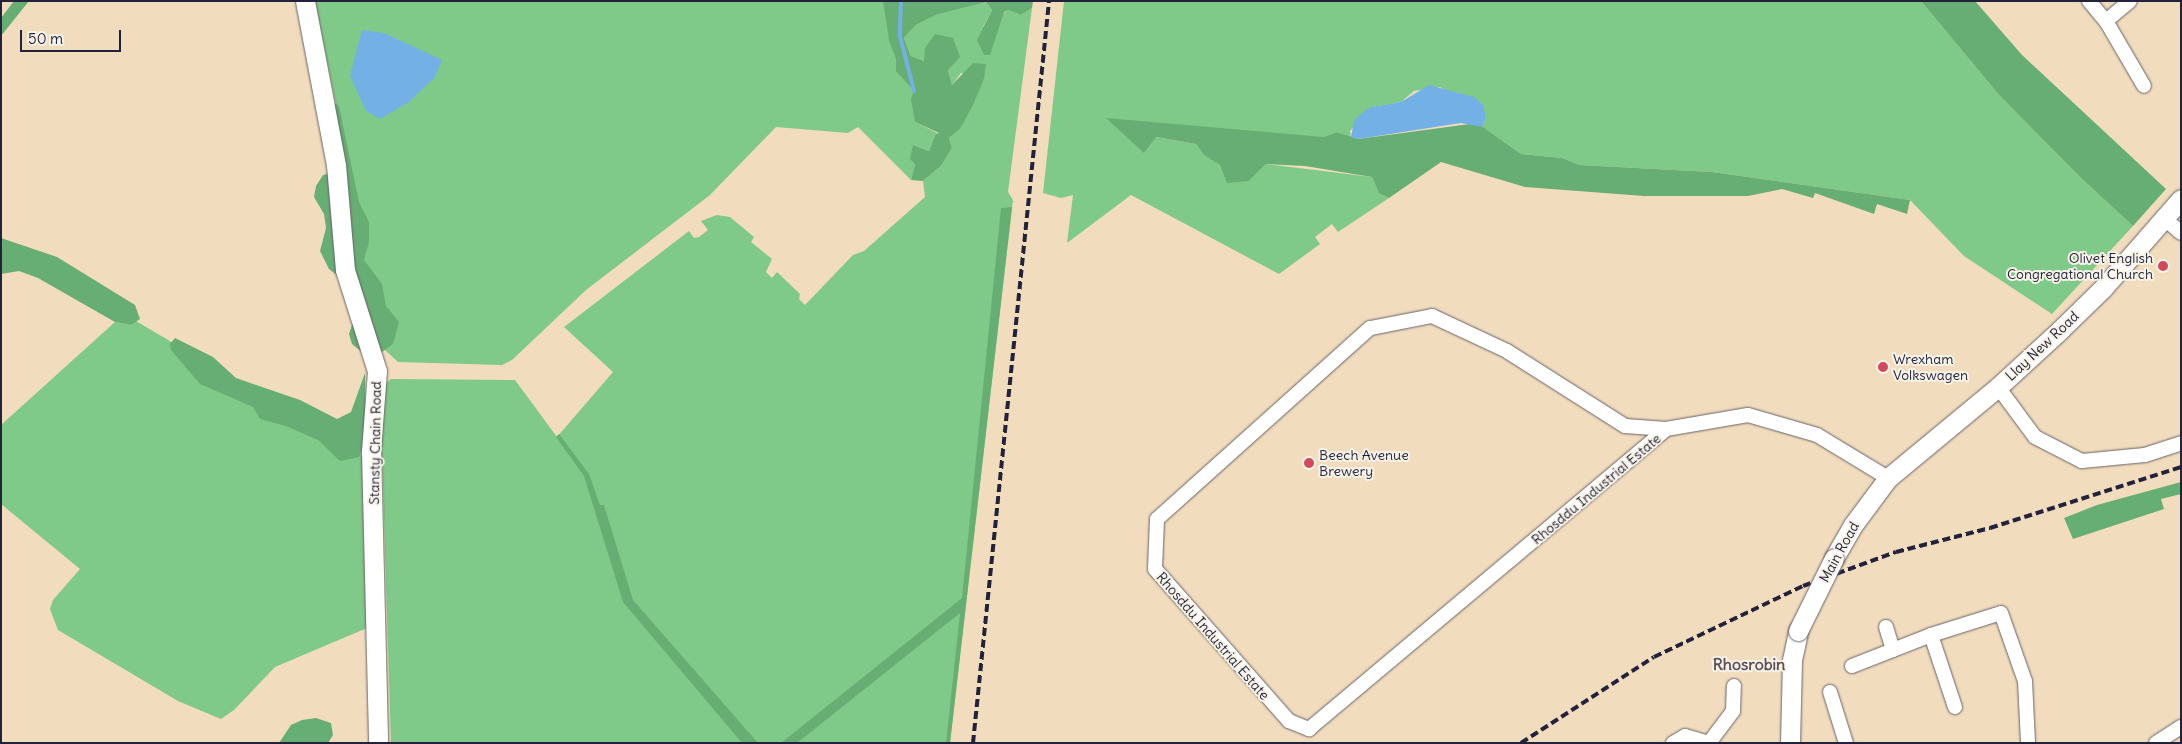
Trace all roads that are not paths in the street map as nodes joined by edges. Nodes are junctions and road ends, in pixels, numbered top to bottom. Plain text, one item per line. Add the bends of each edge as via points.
1 (305, 1) edge
2 (2089, 1) edge
3 (2130, 1) edge
4 (2106, 21) junction
5 (2144, 86) dead end
6 (2181, 199) edge
7 (2165, 219) junction
8 (2181, 233) edge
9 (1998, 387) junction
10 (1666, 430) junction
11 (2181, 443) edge
12 (1888, 478) junction
13 (1886, 627) dead end
14 (1931, 634) junction
15 (1893, 650) junction
16 (1852, 666) dead end
17 (1734, 686) dead end
18 (1830, 692) dead end
19 (1955, 707) dead end
20 (2181, 727) edge
21 (378, 743) edge
22 (1673, 743) edge
23 (1709, 743) edge
24 (1790, 743) edge
25 (1846, 743) edge
26 (2028, 743) edge
27 (2156, 743) edge

1 - 21 street, Stansty Chain Road via 336,165 345,270 376,371 371,451
2 - 4 street
3 - 4 street
4 - 5 street
6 - 7 street, Llay New Road
7 - 8 street
7 - 9 street, Llay New Road via 2104,288
9 - 11 street via 2035,437 2082,461 2145,455
9 - 12 street, Llay New Road
10 - 10 street, Rhosddu Industrial Estate via 1309,729 1288,721 1155,569 1156,519 1370,328 1432,316 1507,351 1625,426
10 - 12 street, Rhosddu Industrial Estate via 1748,415 1817,435
12 - 24 street, Main Road, bridge via 1853,525 1798,631 1791,669
13 - 15 street
14 - 15 street
14 - 19 street
14 - 26 street via 2001,613 2025,681
15 - 16 street
17 - 23 street via 1733,712
18 - 25 street via 1834,725
20 - 27 street
22 - 23 street via 1685,736

